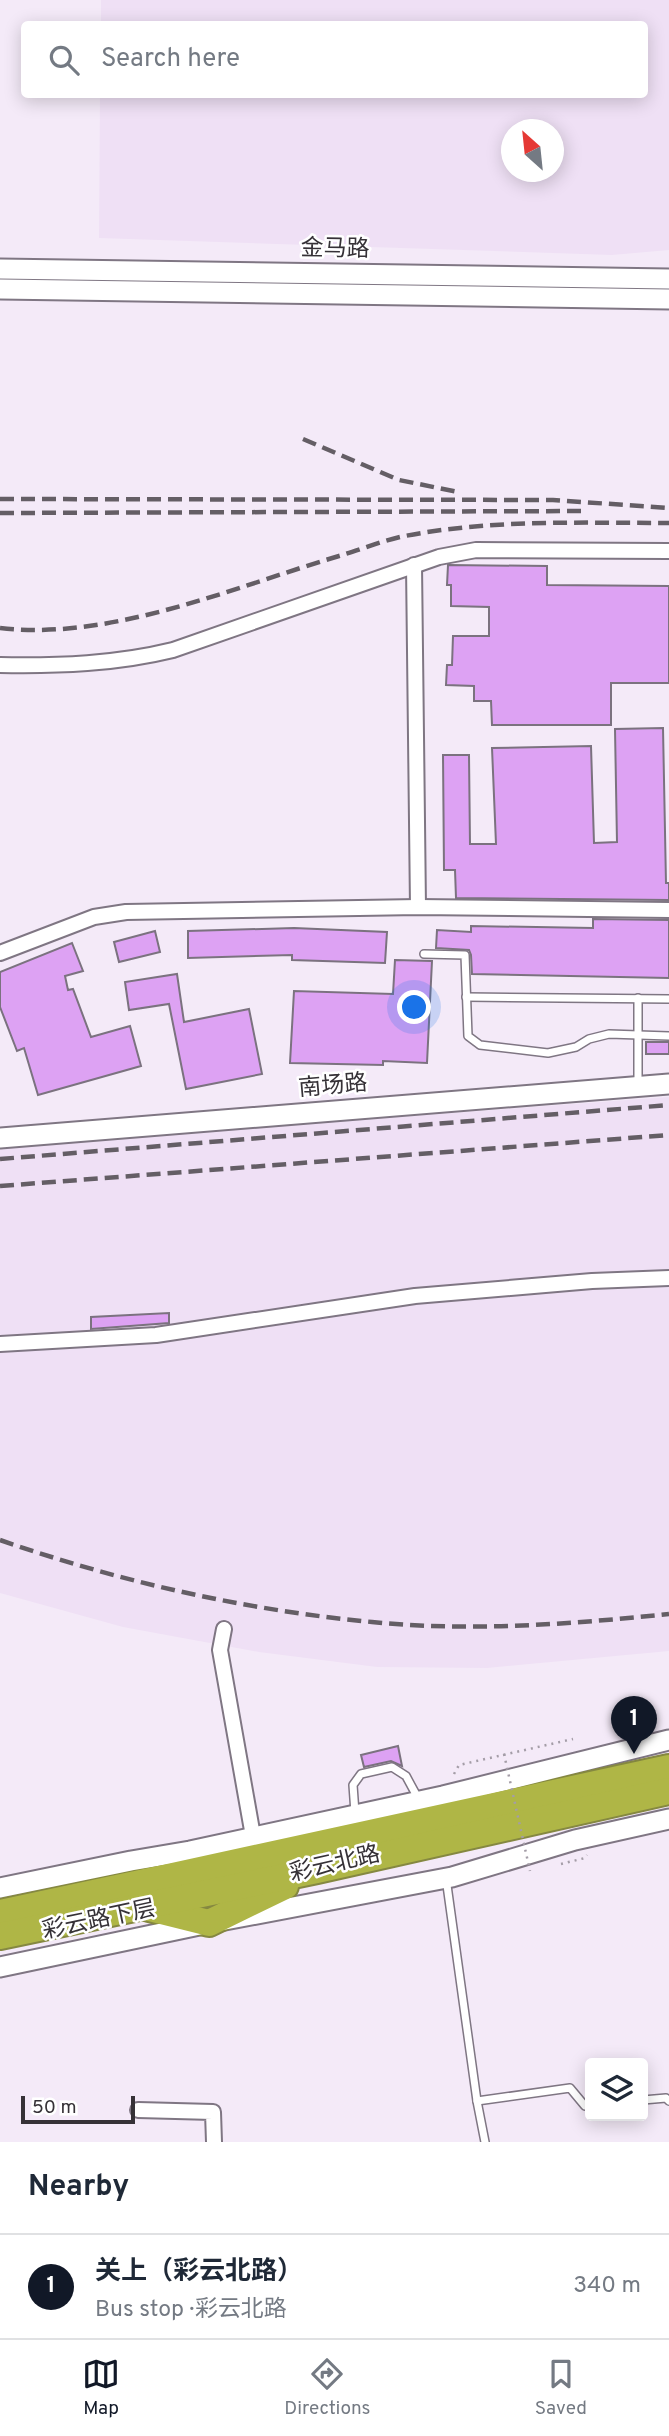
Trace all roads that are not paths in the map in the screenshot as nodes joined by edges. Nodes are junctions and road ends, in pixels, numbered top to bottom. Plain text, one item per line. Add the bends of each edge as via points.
1 (0, 268) edge
2 (669, 279) edge
3 (0, 289) edge
4 (669, 299) edge
5 (669, 551) edge
6 (414, 565) junction
7 (0, 665) edge
8 (418, 907) junction
9 (669, 910) edge
10 (0, 953) edge
11 (424, 954) dead end
12 (466, 997) junction
13 (638, 998) junction
14 (669, 999) edge
15 (638, 1034) junction
16 (669, 1036) edge
17 (669, 1084) edge
18 (638, 1086) junction
19 (0, 1138) edge
20 (669, 1278) edge
21 (0, 1344) edge
22 (224, 1629) dead end
23 (669, 1740) edge
24 (669, 1768) edge
25 (669, 1791) edge
26 (420, 1801) junction
27 (356, 1814) junction
28 (669, 1819) edge
29 (253, 1836) junction
30 (190, 1851) junction
31 (274, 1853) junction
32 (317, 1870) junction
33 (446, 1878) junction
34 (0, 1888) edge
35 (139, 1894) junction
36 (0, 1913) edge
37 (209, 1923) junction
38 (0, 1937) edge
39 (0, 1967) edge
40 (648, 2100) edge
41 (477, 2101) junction
42 (669, 2101) edge
43 (585, 2106) edge
44 (138, 2110) dead end
45 (214, 2142) edge
46 (485, 2142) edge

1 - 2 street, 金马路
3 - 4 street, 金马路
5 - 6 street via 476,550
6 - 7 street via 173,650 132,660
6 - 8 street
8 - 9 street
8 - 10 street via 126,912 94,917
11 - 12 lane via 465,955
12 - 13 lane
12 - 15 lane via 468,1036 480,1045 548,1052 609,1034
13 - 14 lane
13 - 15 lane
15 - 16 lane
15 - 18 lane
17 - 18 street, 南场路
18 - 19 street, 南场路
20 - 21 street via 415,1296 156,1335
22 - 29 street via 220,1650
23 - 26 street
24 - 31 highway, 彩云北路
25 - 32 highway, 彩云北路
26 - 27 street
26 - 27 lane via 406,1776 392,1767 361,1774 353,1785
27 - 29 street
28 - 33 street, 彩云路下层 via 575,1840
29 - 30 street
30 - 31 highway
30 - 34 street
30 - 35 highway
31 - 35 highway, 彩云北路
32 - 35 highway, 彩云北路
32 - 37 highway
33 - 37 street, 彩云路下层
33 - 41 lane
35 - 36 highway, 彩云北路
35 - 37 highway
35 - 38 highway, 彩云北路
37 - 39 street, 彩云路下层
40 - 42 lane
41 - 43 lane via 570,2088
41 - 46 lane
44 - 45 street via 213,2112

